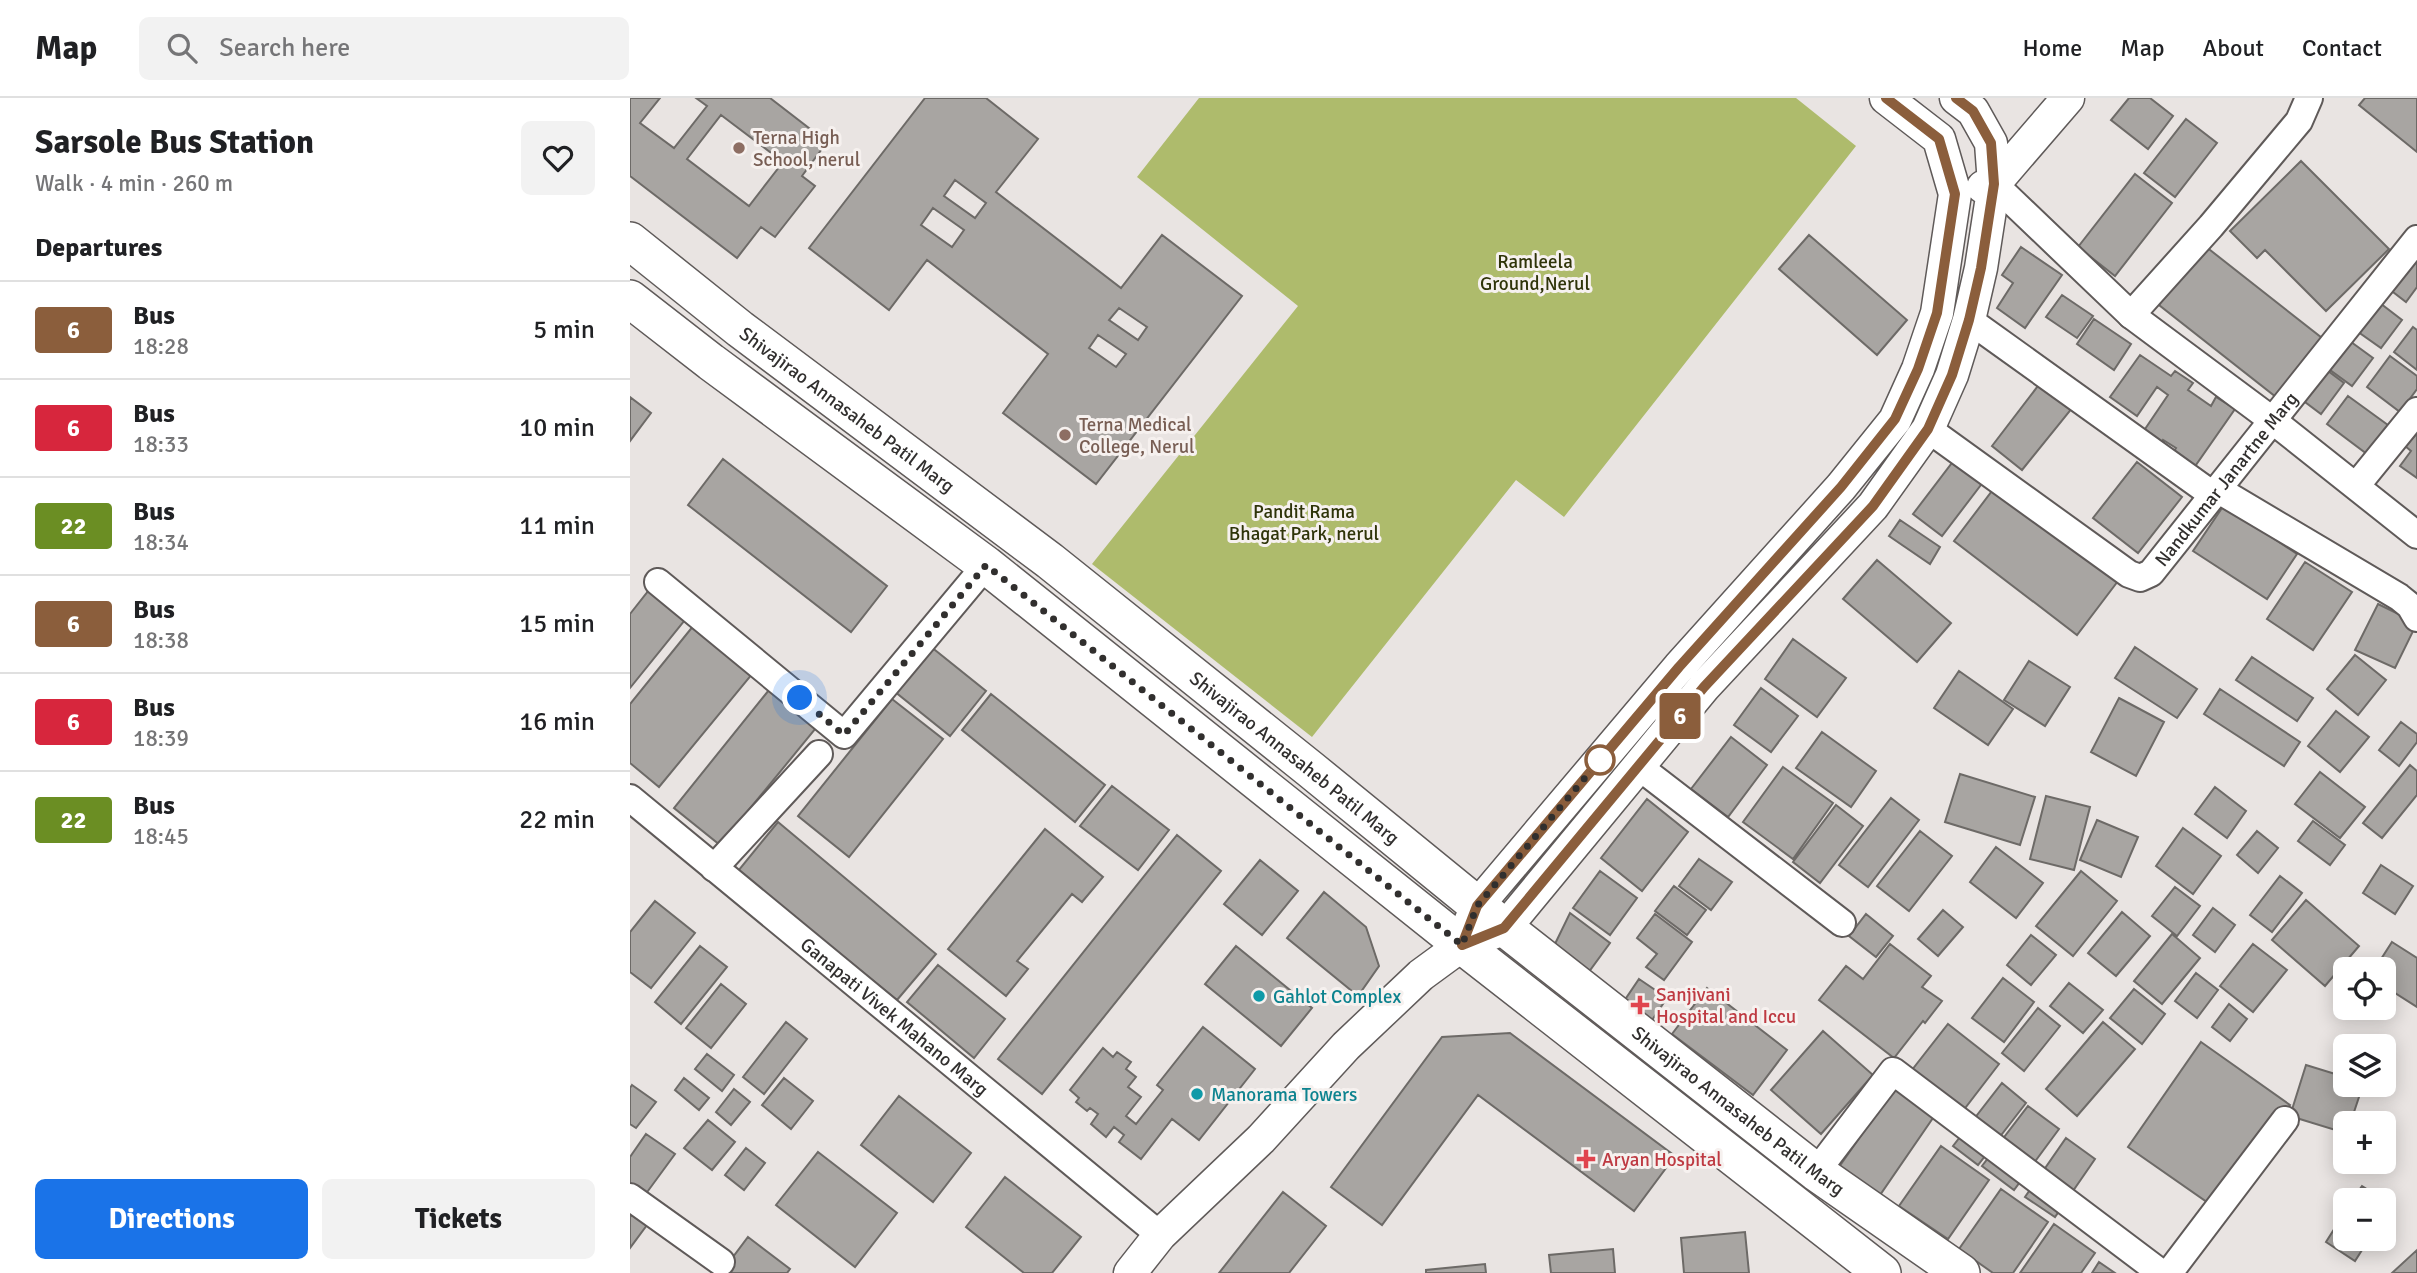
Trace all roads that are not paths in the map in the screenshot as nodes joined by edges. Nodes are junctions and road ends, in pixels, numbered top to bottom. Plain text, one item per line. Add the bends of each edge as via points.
1 (1886, 98) edge
2 (1956, 98) edge
3 (2068, 98) edge
4 (2309, 98) edge
5 (1994, 184) junction
6 (1955, 194) junction
7 (630, 241) edge
8 (2414, 246) edge
9 (630, 299) edge
10 (2131, 315) junction
11 (1969, 320) junction
12 (2417, 411) edge
13 (2272, 420) junction
14 (1928, 429) junction
15 (1844, 482) junction
16 (2356, 486) junction
17 (2215, 492) junction
18 (1873, 506) junction
19 (2417, 535) edge
20 (986, 565) junction
21 (659, 582) dead end
22 (2417, 618) edge
23 (819, 754) dead end
24 (1638, 766) junction
25 (630, 798) edge
26 (714, 868) junction
27 (1491, 917) junction
28 (1842, 923) dead end
29 (1462, 945) junction
30 (2285, 1120) dead end
31 (1816, 1172) junction
32 (630, 1197) edge
33 (1160, 1235) junction
34 (721, 1262) dead end
35 (1130, 1273) edge
36 (1882, 1273) edge
37 (1961, 1273) edge
38 (2161, 1273) edge
39 (2169, 1273) edge

1 - 6 street via 1939,139
2 - 5 street via 1973,111 1991,143
3 - 5 street
4 - 10 street via 2299,121
5 - 6 street
5 - 10 street
5 - 11 street
6 - 15 street via 1937,313 1918,369 1895,419
7 - 27 main road, Shivajirao Annasaheb Patil Marg via 1050,561
8 - 13 street, Nandkumar Janartne Marg
9 - 20 main road, Shivajirao Annasaheb Patil Marg
10 - 13 street
11 - 14 street
11 - 17 street
12 - 16 street
13 - 16 street
13 - 17 street, Nandkumar Janartne Marg
14 - 17 street, Nandkumar Janartne Marg via 2140,578 2151,573
14 - 18 street
15 - 18 street
15 - 27 street via 1679,667
16 - 19 street
17 - 22 street via 2399,597
18 - 24 street via 1704,687
20 - 21 street via 844,735
20 - 29 main road, Shivajirao Annasaheb Patil Marg
23 - 26 street
24 - 27 street
24 - 28 street
25 - 26 street, Ganapati Vivek Mahano Marg
26 - 33 street, Ganapati Vivek Mahano Marg
27 - 29 street
27 - 31 main road, Shivajirao Annasaheb Patil Marg
29 - 33 street via 1421,975 1356,1037 1261,1139
29 - 36 main road, Shivajirao Annasaheb Patil Marg
30 - 39 street
31 - 37 main road, Shivajirao Annasaheb Patil Marg
31 - 38 street via 1893,1071
32 - 34 street
33 - 35 street

